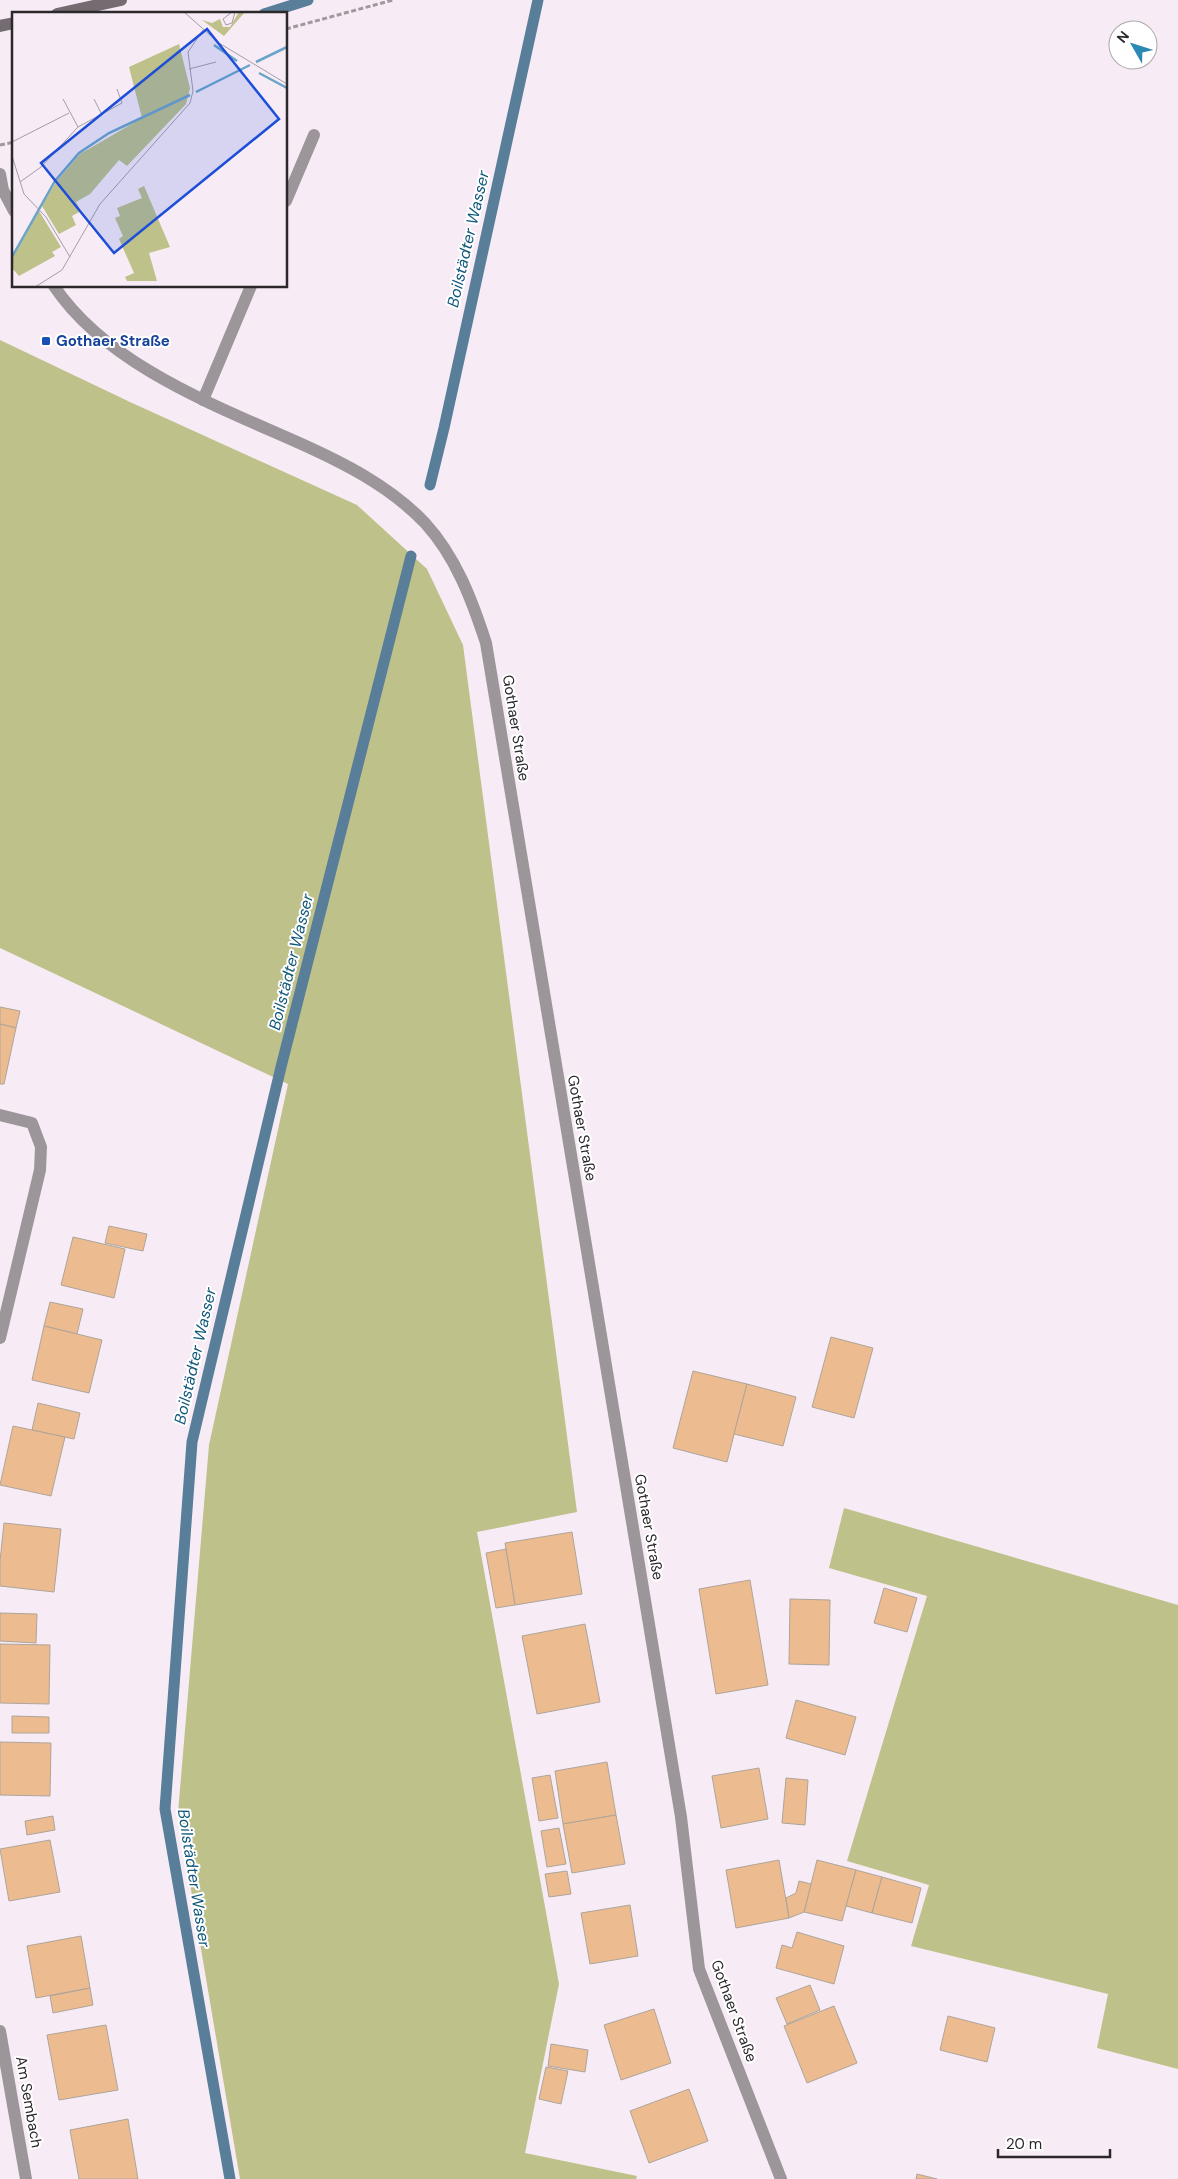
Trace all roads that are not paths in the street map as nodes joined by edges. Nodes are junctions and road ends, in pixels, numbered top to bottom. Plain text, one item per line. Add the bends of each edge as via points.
1 (121, 0) edge
2 (66, 12) edge
3 (314, 135) dead end
4 (0, 174) edge
5 (288, 196) edge
6 (12, 208) edge
7 (55, 288) edge
8 (250, 288) edge
9 (203, 400) junction
10 (0, 1115) edge
11 (0, 1338) edge
12 (0, 2031) edge
13 (26, 2179) edge
14 (781, 2179) edge

1 - 2 main road
3 - 5 street
4 - 6 street
7 - 9 street, Gothaer Straße via 95,331 126,356
8 - 9 street
9 - 14 street, Gothaer Straße via 339,461 404,504 444,547 474,606 486,644 678,1797 699,1969
10 - 11 street via 32,1123 41,1147 40,1170
12 - 13 street, Am Sembach

